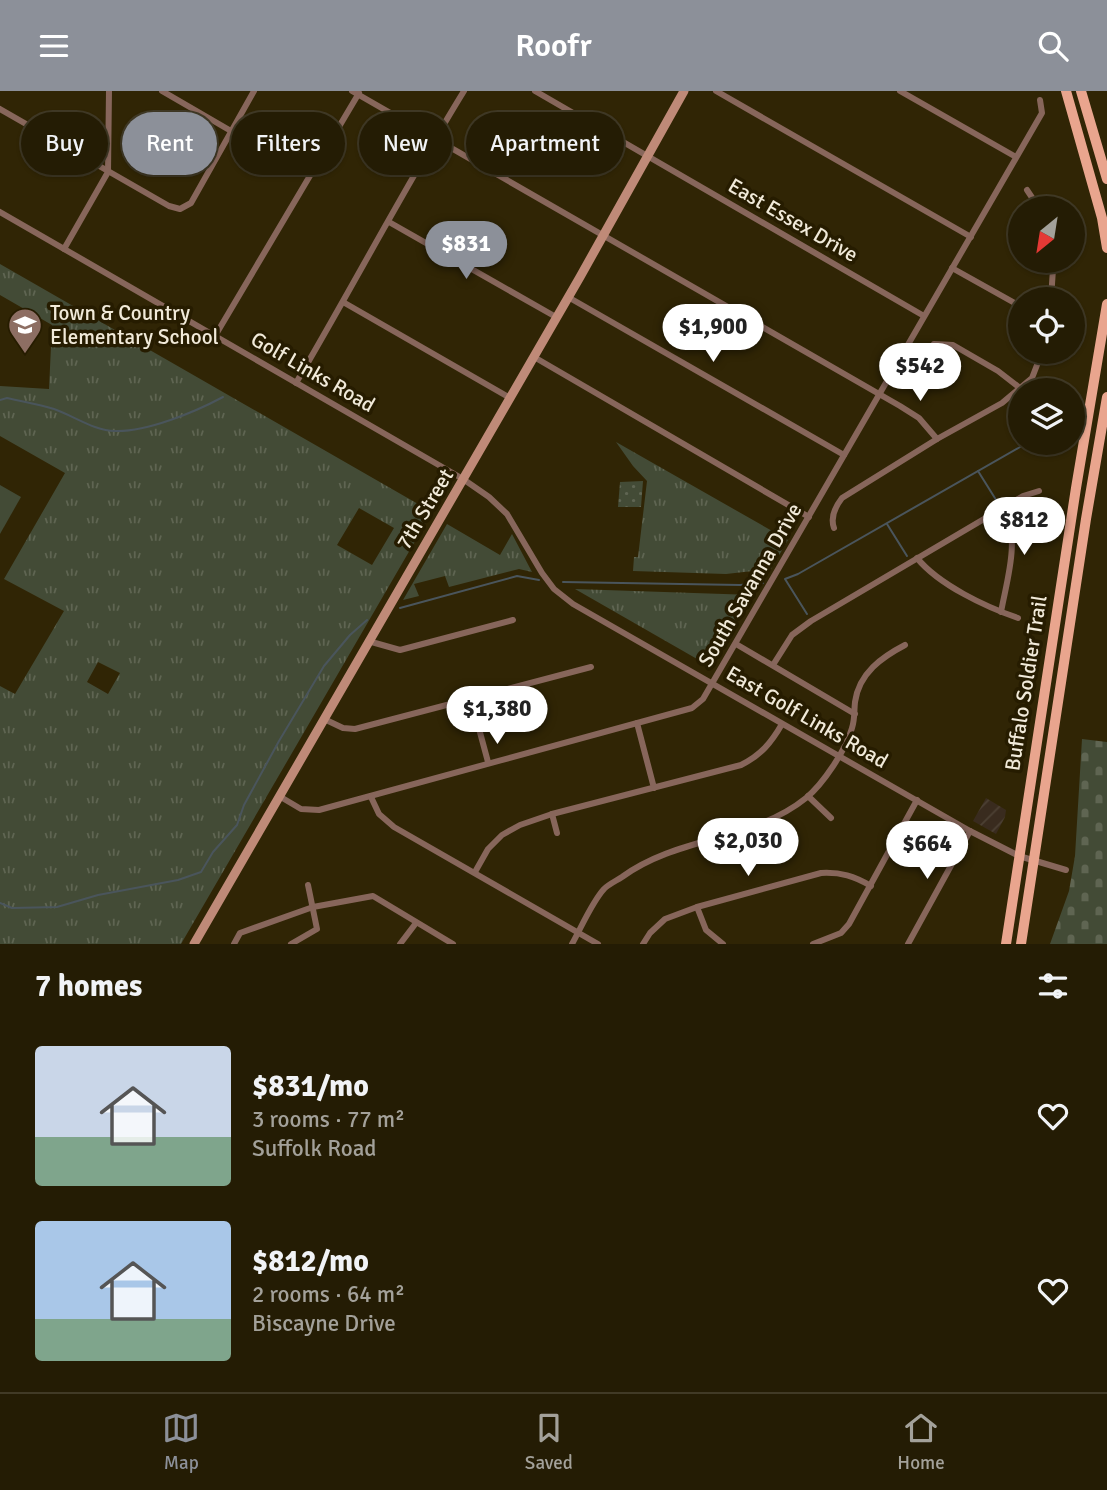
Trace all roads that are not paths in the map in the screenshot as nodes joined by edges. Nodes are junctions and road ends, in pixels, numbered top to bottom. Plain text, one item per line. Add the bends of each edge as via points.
1 (109, 91) edge
2 (162, 91) edge
3 (254, 91) edge
4 (464, 91) edge
5 (535, 91) edge
6 (684, 91) edge
7 (716, 91) edge
8 (900, 91) edge
9 (1066, 91) edge
10 (1081, 91) edge
11 (357, 92) edge
12 (1040, 100) dead end
13 (0, 109) edge
14 (242, 112) edge
15 (390, 112) edge
16 (451, 112) edge
17 (21, 121) edge
18 (231, 131) joint
19 (452, 149) edge
20 (647, 156) junction
21 (1016, 157) junction
22 (108, 172) joint
23 (106, 175) edge
24 (413, 175) edge
25 (1107, 179) edge
26 (1027, 190) dead end
27 (1031, 196) edge
28 (0, 212) edge
29 (389, 222) junction
30 (603, 236) junction
31 (971, 237) junction
32 (1107, 248) edge
33 (64, 249) junction
34 (952, 268) junction
35 (568, 297) junction
36 (1008, 299) edge
37 (343, 302) junction
38 (1107, 304) edge
39 (924, 316) junction
40 (556, 317) junction
41 (215, 336) junction
42 (934, 344) dead end
43 (534, 357) junction
44 (1008, 379) edge
45 (296, 383) junction
46 (878, 395) junction
47 (1107, 397) edge
48 (510, 398) junction
49 (1008, 398) edge
50 (937, 439) junction
51 (844, 455) junction
52 (463, 479) junction
53 (1039, 491) dead end
54 (1003, 508) junction
55 (809, 517) junction
56 (834, 528) dead end
57 (917, 558) junction
58 (1001, 612) junction
59 (1018, 618) dead end
60 (513, 620) dead end
61 (368, 641) junction
62 (736, 644) junction
63 (905, 645) dead end
64 (773, 666) junction
65 (591, 667) dead end
66 (713, 684) junction
67 (471, 699) junction
68 (855, 714) junction
69 (324, 719) junction
70 (637, 723) junction
71 (782, 724) junction
72 (839, 757) junction
73 (488, 762) junction
74 (654, 787) junction
75 (279, 796) junction
76 (808, 796) junction
77 (371, 797) junction
78 (917, 800) junction
79 (552, 814) junction
80 (831, 818) dead end
81 (970, 831) junction
82 (556, 833) dead end
83 (1019, 856) junction
84 (1033, 860) junction
85 (1066, 870) dead end
86 (475, 872) junction
87 (308, 885) dead end
88 (871, 886) junction
89 (313, 907) junction
90 (697, 907) junction
91 (416, 923) junction
92 (578, 932) junction
93 (194, 944) edge
94 (233, 944) edge
95 (291, 944) edge
96 (400, 944) edge
97 (453, 944) edge
98 (572, 944) edge
99 (598, 944) edge
100 (643, 944) edge
101 (723, 944) edge
102 (813, 944) edge
103 (908, 944) edge
104 (1006, 944) edge
105 (1021, 944) edge

1 - 22 street
2 - 18 street
3 - 14 street
4 - 16 street
5 - 20 street, East Essex Drive
6 - 20 main road, 7th Street
7 - 31 street
8 - 21 street
9 - 32 main road
10 - 25 main road
11 - 15 street
11 - 41 street
12 - 21 street, South Savanna Drive via 1042,113
13 - 17 street
18 - 22 street via 191,203 180,209
19 - 30 street
20 - 30 main road, 7th Street
20 - 39 street, East Essex Drive
21 - 31 street, South Savanna Drive
23 - 33 street
24 - 29 street
26 - 27 street
28 - 33 street, Golf Links Road
29 - 37 street
29 - 40 street
30 - 35 main road, 7th Street
30 - 46 street
31 - 34 street, South Savanna Drive
33 - 41 street, Golf Links Road
34 - 36 street
34 - 39 street, South Savanna Drive
35 - 40 main road, 7th Street
35 - 51 street
37 - 45 street
37 - 48 street
38 - 83 main road, Buffalo Soldier Trail
39 - 46 street, South Savanna Drive
40 - 43 main road, 7th Street
41 - 45 street, Golf Links Road
42 - 44 street via 953,345
43 - 48 main road, 7th Street
43 - 55 street
45 - 52 street, Golf Links Road
46 - 50 street via 919,418
46 - 51 street, South Savanna Drive
47 - 84 main road, Buffalo Soldier Trail
48 - 52 main road, 7th Street
49 - 50 street
50 - 56 street via 842,498 831,520
51 - 55 street, South Savanna Drive
52 - 61 main road, 7th Street
52 - 66 street, East Golf Links Road via 507,514 554,589
53 - 54 street
54 - 57 street
54 - 58 street via 1012,538
55 - 62 street, South Savanna Drive
57 - 58 street via 937,578
57 - 64 street via 798,629
58 - 59 street
60 - 61 street via 400,650
61 - 69 main road, 7th Street
62 - 64 street
62 - 66 street, South Savanna Drive
63 - 68 street via 870,669 860,686
64 - 68 street
65 - 67 street
66 - 70 street, South Savanna Drive via 692,708
66 - 71 street, East Golf Links Road
67 - 69 street via 355,729
67 - 73 street
68 - 72 street
69 - 75 main road, 7th Street
70 - 73 street, South Savanna Drive
70 - 74 street
71 - 72 street, East Golf Links Road
71 - 74 street via 757,757 741,765
72 - 76 street
72 - 78 street, East Golf Links Road
73 - 77 street, South Savanna Drive
74 - 79 street
75 - 77 street, South Savanna Drive via 310,811
75 - 93 main road, 7th Street
76 - 80 street
76 - 92 street via 782,816 676,848 637,866 604,889
77 - 86 street via 394,827
78 - 81 street, East Golf Links Road
78 - 88 street
79 - 82 street
79 - 86 street via 502,835
81 - 83 street, East Golf Links Road
81 - 103 street
83 - 84 street, East Golf Links Road
83 - 104 main road, Buffalo Soldier Trail
84 - 85 street, East Golf Links Road
84 - 105 main road, Buffalo Soldier Trail
86 - 92 street
87 - 89 street
88 - 90 street via 852,875 821,873
88 - 102 street via 841,933
89 - 91 street via 373,896
89 - 94 street via 240,933
89 - 95 street via 317,929
90 - 100 street via 665,919
90 - 101 street via 706,930
91 - 96 street
91 - 97 street
92 - 98 street
92 - 99 street

